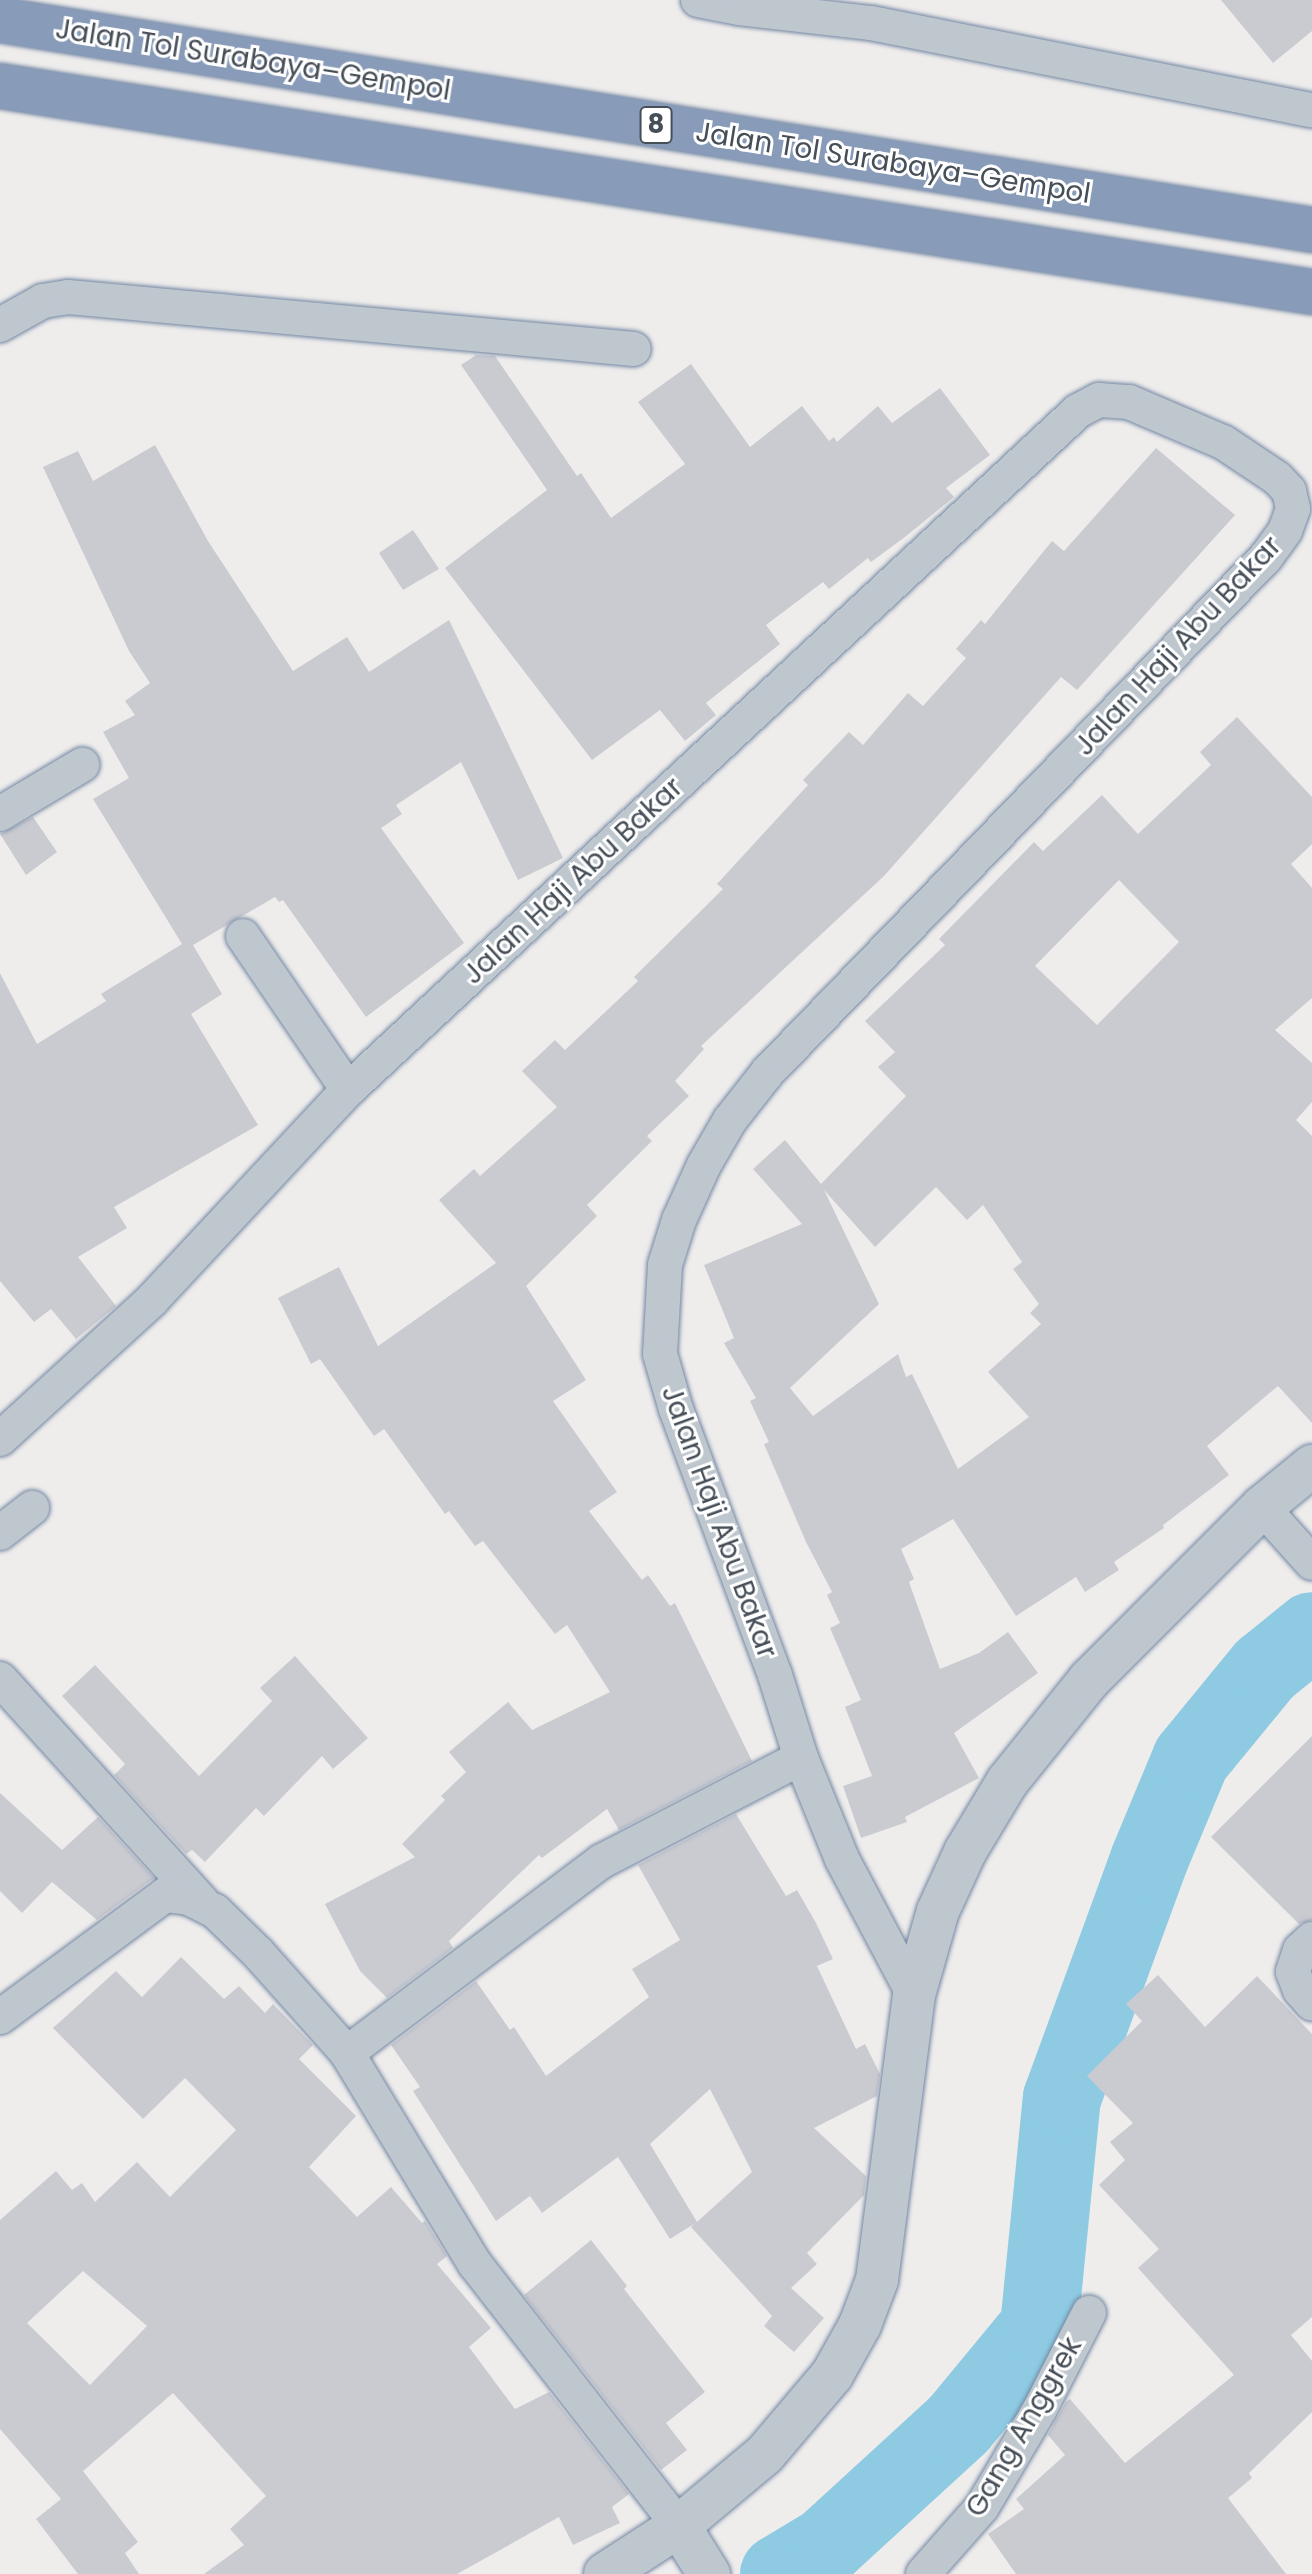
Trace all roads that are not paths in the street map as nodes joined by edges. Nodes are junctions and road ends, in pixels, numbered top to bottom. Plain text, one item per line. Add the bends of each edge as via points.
1 (698, 0) edge
2 (0, 20) edge
3 (0, 86) edge
4 (1312, 110) edge
5 (1312, 230) edge
6 (1312, 292) edge
7 (0, 325) edge
8 (634, 349) dead end
9 (82, 765) dead end
10 (0, 814) edge
11 (243, 936) dead end
12 (348, 1090) junction
13 (0, 1439) edge
14 (1312, 1466) edge
15 (32, 1508) dead end
16 (1275, 1520) junction
17 (0, 1533) edge
18 (1312, 1563) edge
19 (0, 1679) edge
20 (801, 1758) junction
21 (202, 1902) junction
22 (1312, 1939) edge
23 (914, 1995) junction
24 (1312, 2004) edge
25 (0, 2017) edge
26 (347, 2053) junction
27 (1089, 2313) dead end
28 (679, 2526) junction
29 (706, 2567) edge
30 (605, 2574) edge
31 (923, 2574) edge

1 - 4 street via 871,23
2 - 5 highway, Jalan Tol Surabaya–Gempol / 8
3 - 6 highway, 8
7 - 8 street via 43,301 68,297
9 - 10 street
11 - 12 street
12 - 13 street, Jalan Haji Abu Bakar via 152,1300
12 - 20 street, Jalan Haji Abu Bakar via 1078,411 1108,400 1148,409 1223,442 1289,491 1292,517 1266,557 767,1073 730,1120 679,1220 665,1265 660,1354
14 - 16 street
15 - 17 street
16 - 18 street
16 - 23 street via 1089,1680 1007,1782 965,1852 938,1911
19 - 21 street
20 - 23 street, Jalan Haji Abu Bakar via 842,1859
20 - 26 street via 602,1861
21 - 25 street via 165,1895
21 - 26 street via 258,1953
22 - 24 street via 1300,1950 1293,1972
23 - 28 street via 877,2280 860,2325 832,2375 765,2454
26 - 28 street via 475,2264
27 - 31 street, Gang Anggrek via 982,2507
28 - 29 street
28 - 30 street

